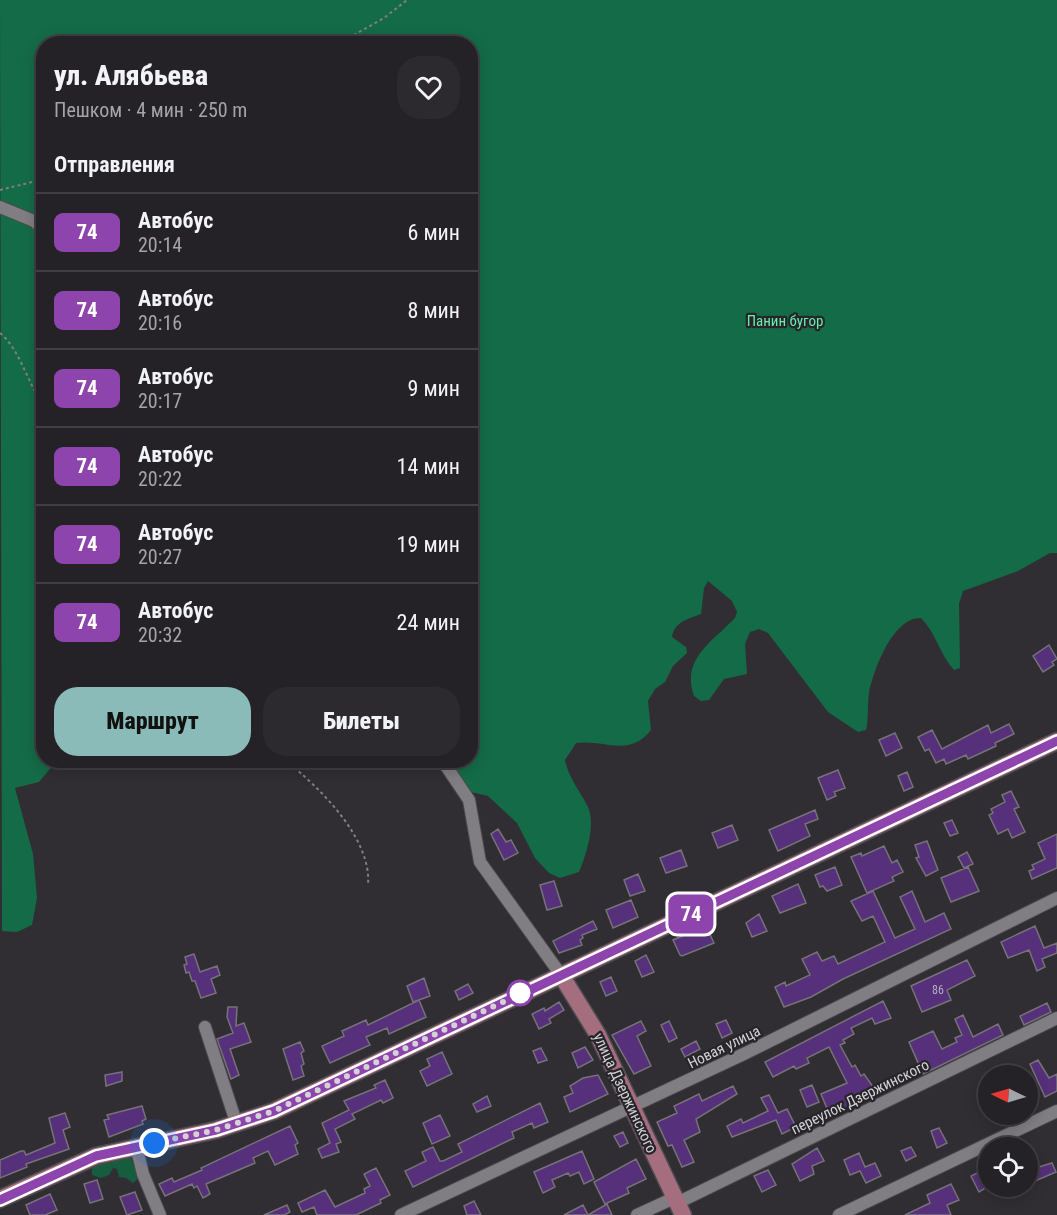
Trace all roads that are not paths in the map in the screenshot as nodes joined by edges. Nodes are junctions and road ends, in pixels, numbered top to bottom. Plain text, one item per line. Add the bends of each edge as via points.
1 (0, 207) edge
2 (36, 223) edge
3 (1057, 741) edge
4 (447, 768) edge
5 (1057, 898) edge
6 (561, 975) junction
7 (1057, 1018) edge
8 (205, 1027) dead end
9 (633, 1108) junction
10 (1057, 1111) edge
11 (237, 1125) junction
12 (136, 1146) junction
13 (0, 1200) edge
14 (678, 1205) edge
15 (160, 1215) edge
16 (401, 1215) edge
17 (637, 1215) edge
18 (839, 1215) edge

1 - 2 street
3 - 6 main road
4 - 6 street via 469,800 480,862
5 - 9 street, Новая улица
6 - 9 main road, улица Дзержинского via 590,1020
6 - 11 main road via 301,1099
7 - 14 street, переулок Дзержинского
8 - 11 street
9 - 14 main road, улица Дзержинского
9 - 16 street, Новая улица
10 - 18 street
11 - 12 main road
12 - 13 main road via 96,1156
12 - 15 street
14 - 17 street, переулок Дзержинского

